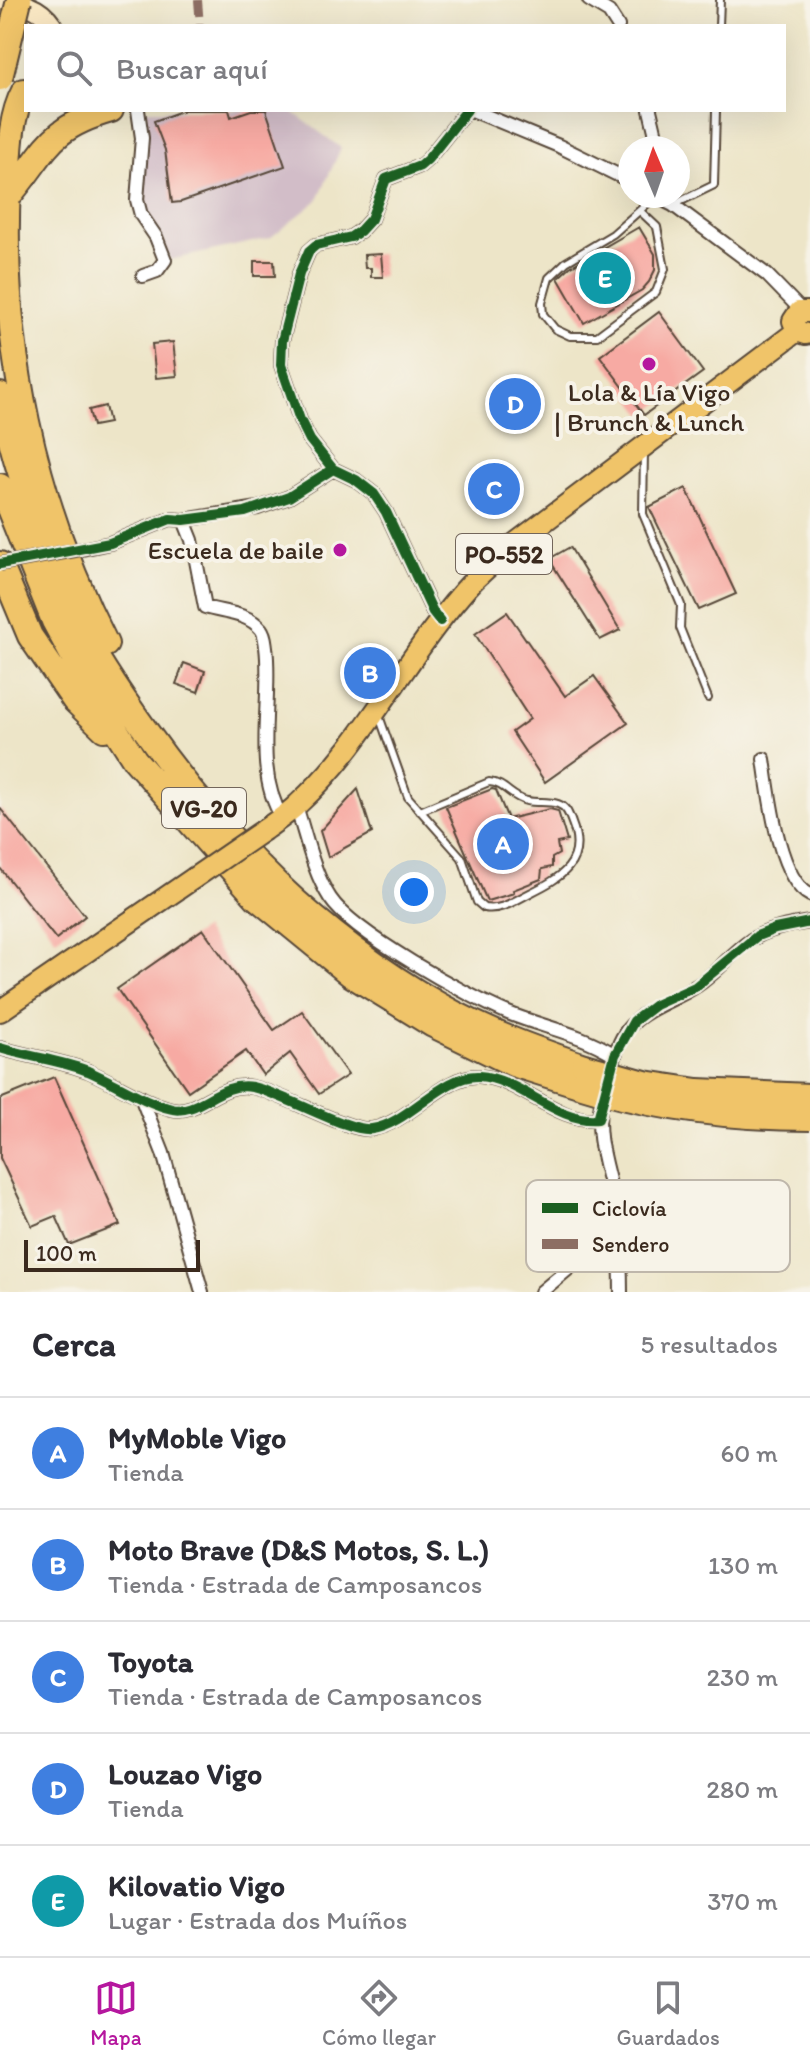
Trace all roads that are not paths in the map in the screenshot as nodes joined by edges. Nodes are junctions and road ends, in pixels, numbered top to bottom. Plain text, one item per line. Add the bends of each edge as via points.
1 (589, 0) edge
2 (720, 0) edge
3 (35, 4) edge
4 (0, 6) edge
5 (26, 24) edge
6 (51, 24) edge
7 (617, 24) edge
8 (719, 24) edge
9 (24, 27) edge
10 (0, 78) edge
11 (17, 90) edge
12 (105, 112) edge
13 (138, 112) edge
14 (468, 112) edge
15 (475, 112) edge
16 (650, 112) edge
17 (716, 112) edge
18 (656, 136) edge
19 (618, 175) edge
20 (690, 194) edge
21 (7, 198) junction
22 (643, 208) edge
23 (683, 208) edge
24 (640, 211) junction
25 (143, 276) dead end
26 (805, 321) edge
27 (0, 395) edge
28 (644, 447) junction
29 (333, 469) junction
30 (0, 486) edge
31 (184, 520) junction
32 (0, 564) edge
33 (440, 621) junction
34 (708, 698) dead end
35 (377, 710) junction
36 (764, 759) dead end
37 (135, 760) junction
38 (182, 782) junction
39 (420, 811) junction
40 (289, 812) junction
41 (810, 895) edge
42 (810, 922) edge
43 (30, 992) junction
44 (0, 1011) edge
45 (0, 1021) edge
46 (0, 1048) edge
47 (582, 1076) junction
48 (810, 1096) edge
49 (141, 1097) junction
50 (601, 1103) dead end
51 (810, 1118) edge
52 (598, 1119) junction
53 (608, 1180) edge
54 (565, 1272) edge
55 (620, 1272) edge
56 (202, 1292) edge
57 (541, 1292) edge
58 (621, 1292) edge

1 - 7 street via 609,12
2 - 8 lane
3 - 4 main road
3 - 5 highway, bridge
3 - 6 main road
9 - 10 highway, bridge
11 - 21 highway
12 - 21 highway via 55,136
13 - 25 street via 142,138 137,200 165,260 157,271
14 - 29 street via 420,166 386,179 371,219 360,231 316,245 303,261 281,365 310,440
15 - 19 street
16 - 18 street
17 - 20 lane via 714,185
21 - 38 highway via 10,327 36,461 96,625 130,692 178,764
22 - 24 lane
23 - 26 street via 767,275
24 - 24 lane via 549,278 543,314 555,329 570,336 597,336 656,292 665,269 657,227
26 - 28 main road, PO-552
27 - 38 highway, VG-20 via 28,502 74,618 119,694
28 - 33 main road, PO-552 via 509,548
28 - 34 lane via 643,514 681,605 680,628
29 - 31 street via 289,497 258,508
29 - 33 street via 374,494
30 - 37 highway, VG-20 via 54,621
31 - 32 street, bridge via 161,522 110,543
31 - 40 street via 205,607 236,614 264,633 269,673 266,751 274,804
32 - 37 highway via 30,636 74,700
33 - 35 main road, PO-552
35 - 39 lane via 408,797
35 - 40 main road, PO-552 via 341,758
36 - 41 street via 788,872
37 - 47 highway, VG-20 via 257,898 350,974 433,1025 513,1064
38 - 47 highway, VG-20 via 285,895 358,953 440,1006
39 - 39 lane via 462,858 484,908 501,908 556,882 576,850 575,831 560,804 525,801 500,783 489,782
40 - 42 street via 329,897 347,917 478,999 585,1037 614,1058 634,1021 646,1011 695,987 757,936
40 - 43 main road, PO-552, bridge
43 - 44 main road, PO-552
43 - 45 main road, PO-552
46 - 49 street via 87,1071
47 - 48 highway, VG-20, bridge via 698,1091
47 - 51 highway, VG-20, bridge via 617,1097 686,1110
49 - 52 street via 179,1109 232,1086 250,1087 368,1130 461,1079 476,1076 495,1079 575,1117
49 - 56 street via 163,1153
50 - 52 street
52 - 53 street
54 - 57 street
55 - 58 street

